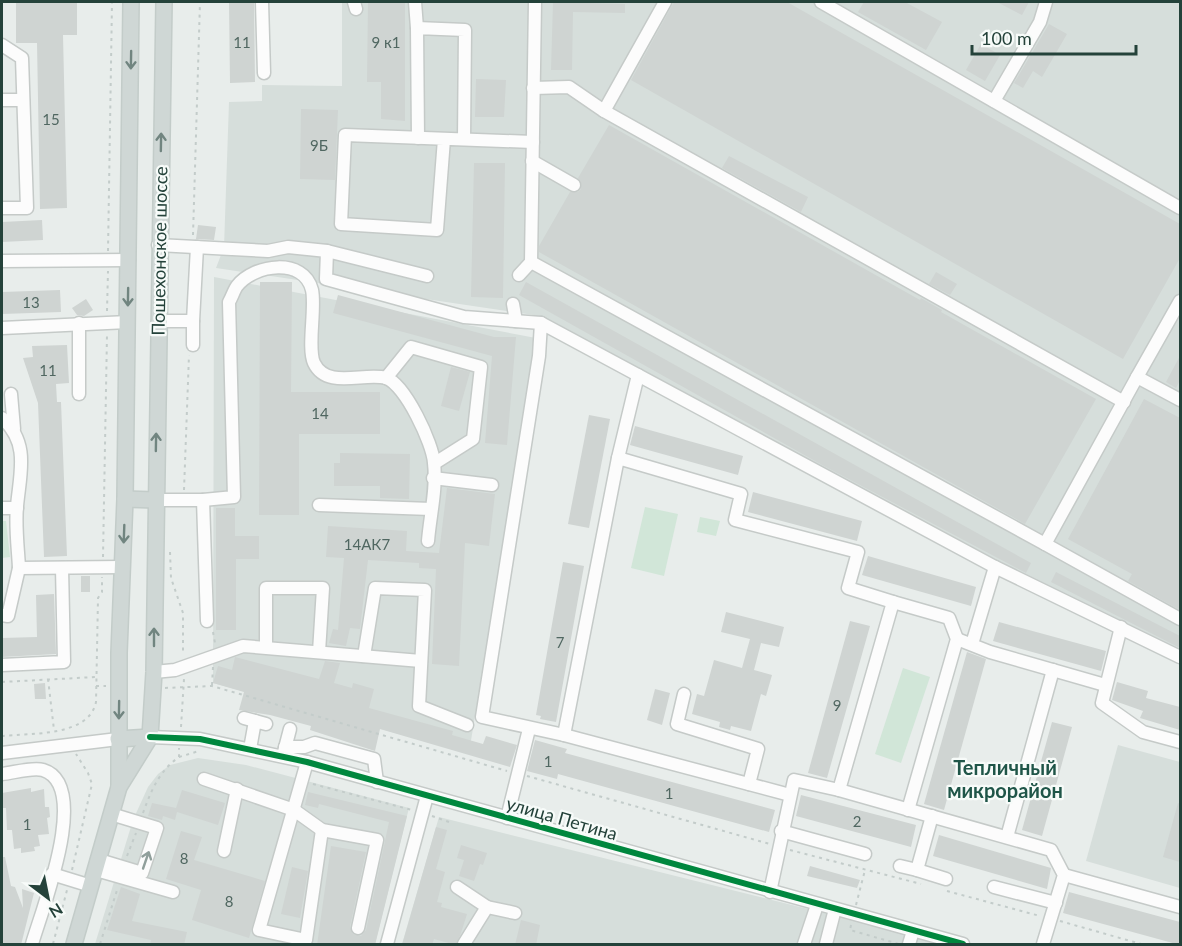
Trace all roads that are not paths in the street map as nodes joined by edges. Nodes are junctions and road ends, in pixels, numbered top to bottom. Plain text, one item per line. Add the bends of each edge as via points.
1 (131, 2) edge
2 (164, 2) edge
3 (262, 2) edge
4 (415, 2) edge
5 (535, 2) edge
6 (665, 2) edge
7 (821, 2) edge
8 (1046, 2) edge
9 (417, 28) junction
10 (2, 45) edge
11 (264, 73) dead end
12 (533, 88) junction
13 (2, 100) edge
14 (23, 100) junction
15 (994, 101) junction
16 (604, 111) junction
17 (418, 138) junction
18 (444, 139) junction
19 (464, 139) junction
20 (533, 142) junction
21 (532, 161) junction
22 (574, 185) dead end
23 (2, 208) edge
24 (1180, 208) edge
25 (158, 245) junction
26 (197, 247) junction
27 (327, 251) junction
28 (129, 260) junction
29 (2, 261) edge
30 (531, 262) junction
31 (519, 274) dead end
32 (427, 276) dead end
33 (1180, 301) edge
34 (513, 304) dead end
35 (158, 321) junction
36 (193, 321) junction
37 (516, 321) junction
38 (128, 322) junction
39 (79, 323) junction
40 (541, 323) junction
41 (2, 328) edge
42 (193, 345) dead end
43 (638, 375) junction
44 (1137, 377) junction
45 (386, 378) junction
46 (11, 394) dead end
47 (79, 394) dead end
48 (1180, 400) edge
49 (1124, 402) junction
50 (2, 418) edge
51 (14, 429) junction
52 (618, 458) junction
53 (435, 463) junction
54 (433, 478) junction
55 (492, 485) dead end
56 (125, 499) junction
57 (155, 500) junction
58 (203, 500) junction
59 (319, 505) dead end
60 (2, 508) edge
61 (17, 508) junction
62 (431, 509) junction
63 (428, 541) dead end
64 (1045, 544) junction
65 (122, 567) junction
66 (995, 567) junction
67 (19, 568) junction
68 (62, 568) junction
69 (893, 602) junction
70 (2, 615) edge
71 (1180, 619) edge
72 (207, 621) dead end
73 (1121, 627) junction
74 (957, 639) junction
75 (972, 644) junction
76 (266, 647) junction
77 (319, 652) junction
78 (364, 656) junction
79 (1180, 657) edge
80 (421, 661) junction
81 (2, 666) edge
82 (1053, 670) junction
83 (154, 680) junction
84 (1105, 685) junction
85 (684, 694) dead end
86 (255, 721) dead end
87 (467, 725) dead end
88 (290, 729) dead end
89 (529, 729) junction
90 (564, 735) junction
91 (150, 737) junction
92 (118, 739) junction
93 (1180, 742) edge
94 (250, 749) junction
95 (284, 752) junction
96 (2, 753) edge
97 (308, 762) junction
98 (2, 774) edge
99 (204, 779) dead end
100 (377, 782) junction
101 (749, 784) junction
102 (119, 787) junction
103 (237, 789) junction
104 (839, 790) junction
105 (790, 795) junction
106 (427, 796) junction
107 (294, 810) junction
108 (908, 810) junction
109 (111, 814) junction
110 (932, 816) junction
111 (507, 818) junction
112 (322, 830) junction
113 (781, 831) junction
114 (1007, 837) junction
115 (224, 851) dead end
116 (865, 854) dead end
117 (97, 865) junction
118 (900, 866) dead end
119 (917, 870) junction
120 (52, 874) junction
121 (1064, 875) junction
122 (944, 884) road end
123 (91, 886) junction
124 (457, 887) dead end
125 (994, 887) dead end
126 (174, 892) dead end
127 (770, 892) junction
128 (1056, 903) junction
129 (817, 905) junction
130 (487, 907) junction
131 (1180, 907) edge
132 (835, 909) junction
133 (515, 913) dead end
134 (358, 928) dead end
135 (913, 931) junction
136 (936, 941) edge
137 (32, 945) edge
138 (74, 945) edge
139 (387, 945) edge
140 (464, 945) edge
141 (804, 945) edge
142 (826, 945) edge
143 (909, 945) edge
144 (963, 945) edge
145 (1043, 945) edge

1 -> 28 main road, Пошехонское шоссе
25 -> 2 main road, Пошехонское шоссе
3 - 11 street
4 - 9 street
5 - 12 street
6 - 16 street
7 - 15 street
8 - 15 street via 1040,22
9 - 17 street
9 - 19 street via 465,30
10 - 14 street via 21,58
12 - 16 street via 569,87
12 - 20 street
13 - 14 street
14 - 23 street via 27,208
15 - 24 street
16 - 49 street
17 - 18 street
17 - 18 street via 345,135 341,224 437,230
18 - 19 street
19 - 20 street
20 - 21 street
21 - 22 street
21 - 30 street
25 - 26 street
25 - 35 main road, Пошехонское шоссе
26 - 27 street
26 - 36 street
27 - 32 street
27 - 37 street via 326,279 464,317
28 - 29 street
28 -> 38 main road, Пошехонское шоссе
30 - 31 street
30 - 64 street
33 - 44 street
34 - 37 street
35 - 36 street
57 -> 35 main road, Пошехонское шоссе
36 - 42 street
37 - 40 street
38 - 39 street
38 - 56 main road, Пошехонское шоссе
39 - 41 street
39 - 47 street
40 - 43 street
40 - 89 street via 482,717
43 - 52 street
43 - 66 street
44 - 48 street
44 - 49 street
45 - 53 street via 400,388 411,407
45 - 53 street via 411,347 482,368 473,439
45 - 58 street via 340,378 324,374 313,362 312,290 305,276 295,268 269,268 237,285 229,302 234,496
46 - 51 street
49 - 64 street
50 - 51 street
51 - 61 street via 22,464
52 - 69 street via 741,494 735,520 858,552 848,588
52 - 90 street
53 - 54 street
54 - 55 street
54 - 62 street
56 - 57 main road
56 -> 65 main road, Пошехонское шоссе
57 - 58 street
83 -> 57 main road, Пошехонское шоссе
58 - 72 street
59 - 62 street
60 - 61 street
61 - 67 street
62 - 63 street
64 - 71 street
65 - 68 street
65 -> 92 main road, Пошехонское шоссе
66 - 73 street
66 - 75 street
67 - 68 street
67 - 70 street via 8,616
68 - 81 street via 64,662
69 - 74 street via 949,618
69 - 104 street
73 - 79 street
73 - 84 street
74 - 75 street
74 - 108 street
75 - 82 street
76 - 77 street
76 - 77 street via 266,588 322,588
76 - 83 street via 243,646
77 - 78 street
78 - 80 street
78 - 80 street via 375,588 425,590
80 - 87 street via 419,706
82 - 84 street
82 - 114 street
83 - 91 main road, Пошехонское шоссе
84 - 93 street via 1102,703 1143,732
85 - 101 street via 677,724 758,749
86 - 94 street
88 - 95 street
89 - 90 street
89 - 111 street
90 - 101 street
91 - 92 main road
91 - 94 street, улица Петина via 200,738
91 - 102 main road, Пошехонское шоссе
92 - 96 street
92 - 102 main road, Пошехонское шоссе
94 - 95 street, улица Петина
95 - 97 street, улица Петина
95 - 100 street via 315,743 374,759
97 - 100 street, улица Петина
97 - 107 street
98 - 120 street via 42,770 58,784 65,821
99 - 103 street
100 - 106 street, улица Петина
101 - 105 street
102 - 109 main road, Пошехонское шоссе
103 - 107 street
103 - 115 street
104 - 105 street via 794,780
104 - 108 street
105 - 113 street
106 - 111 street, улица Петина
106 - 139 street
107 - 112 street
107 - 112 street via 259,930 306,940
108 - 110 street
109 - 117 main road, Пошехонское шоссе
117 -> 109 street via 142,873 157,828
110 - 114 street
110 - 119 street
111 - 127 street, улица Петина
112 - 134 street via 377,840
113 - 116 street
113 - 127 street
114 - 121 street via 1052,850
117 - 123 main road, Пошехонское шоссе
117 - 126 street
118 - 119 street
119 - 122 street
120 - 123 street
120 - 137 street
121 - 128 street
121 - 131 street
123 - 138 main road, Пошехонское шоссе
124 - 130 street
125 - 128 street
127 - 129 street, улица Петина
128 - 145 street
129 - 132 street, улица Петина
129 - 141 street
130 - 133 street
130 - 140 street
132 - 135 street, улица Петина
132 - 142 street
135 - 136 street, улица Петина
135 - 143 street
136 - 144 street, улица Петина

